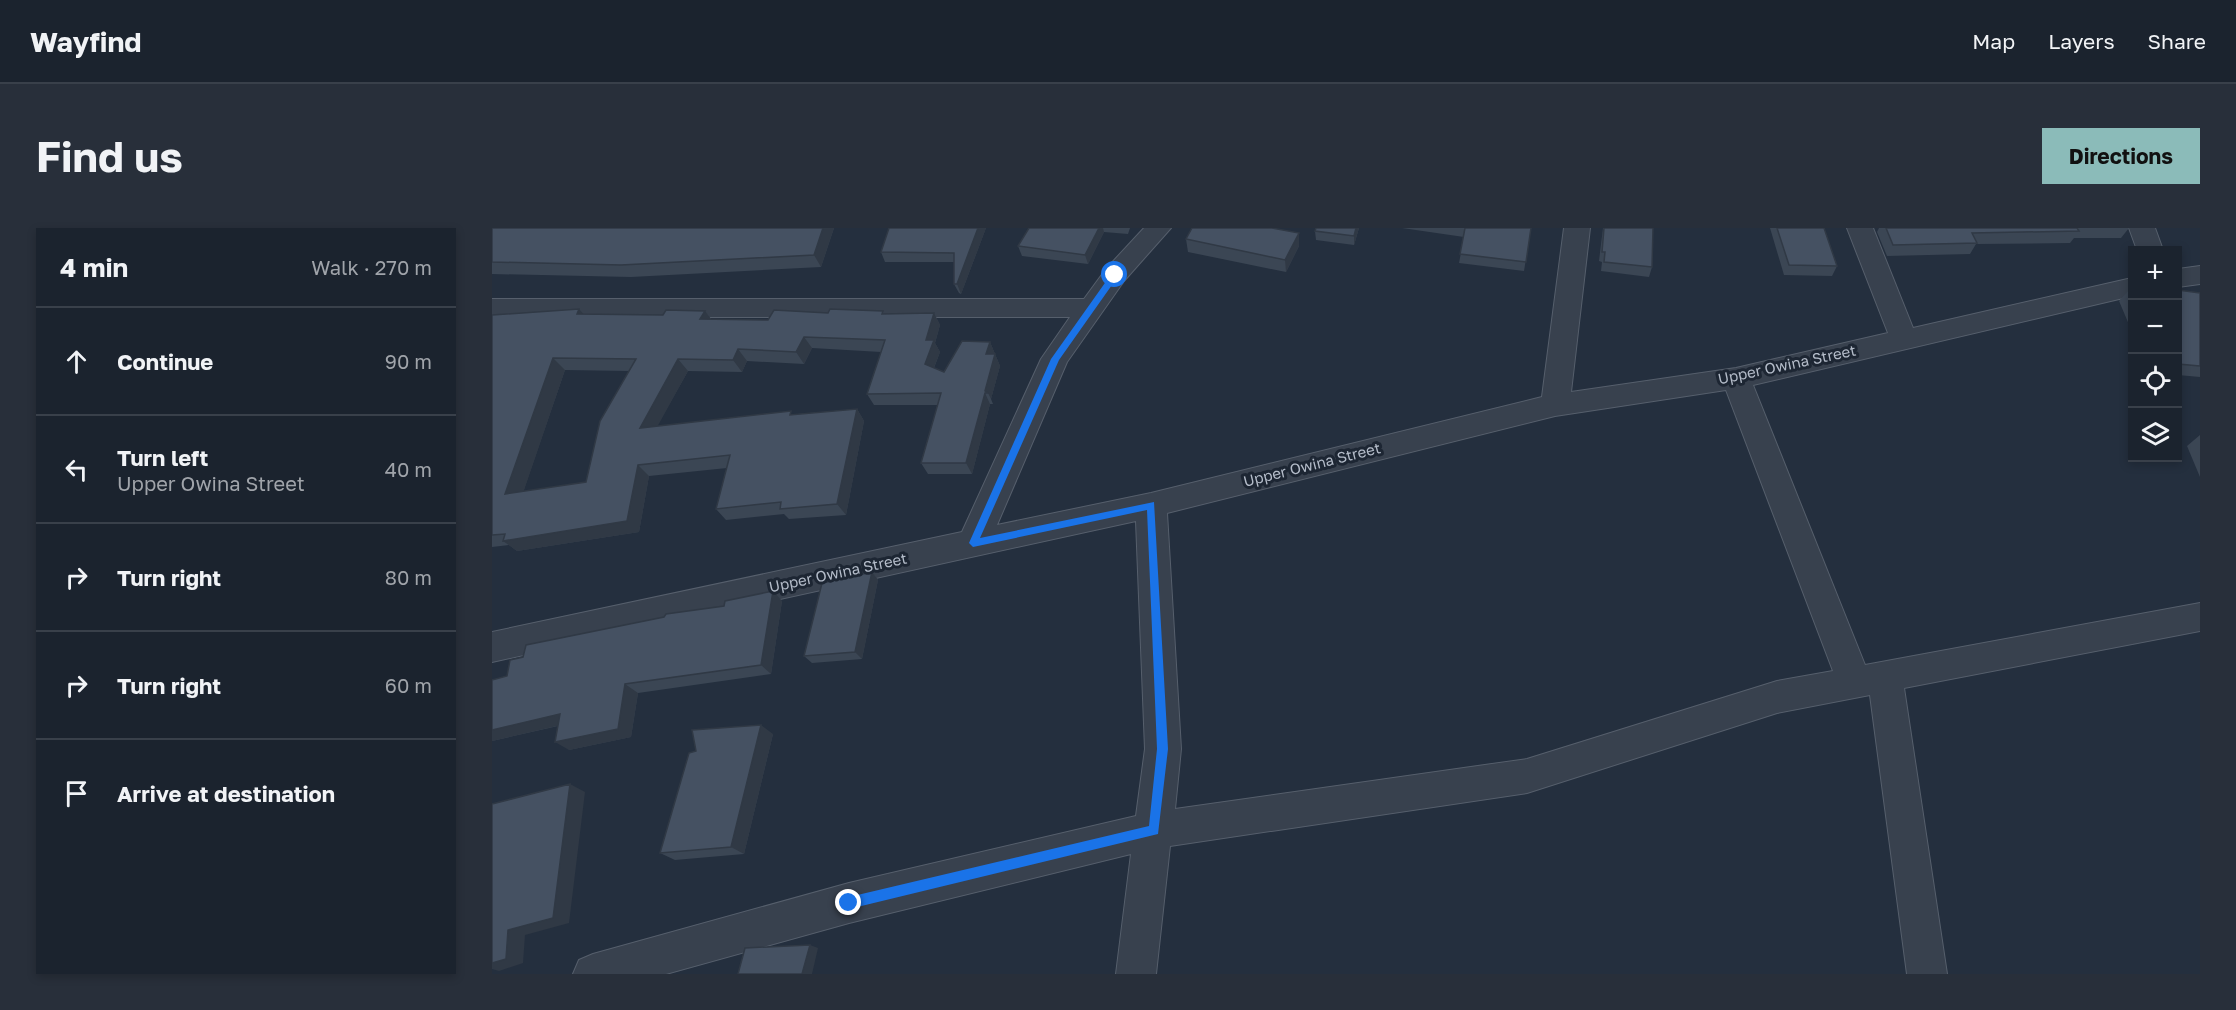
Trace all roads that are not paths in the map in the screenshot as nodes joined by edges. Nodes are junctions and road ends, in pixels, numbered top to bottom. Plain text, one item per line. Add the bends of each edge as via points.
1 (1158, 228) edge
2 (1577, 228) edge
3 (1860, 228) edge
4 (2142, 228) edge
5 (2149, 246) edge
6 (2200, 275) edge
7 (2182, 277) edge
8 (2128, 288) edge
9 (492, 308) edge
10 (1092, 308) junction
11 (1904, 340) junction
12 (1736, 378) junction
13 (1555, 405) junction
14 (1151, 505) junction
15 (973, 543) junction
16 (2200, 617) edge
17 (492, 647) edge
18 (1870, 680) junction
19 (1154, 830) junction
20 (593, 974) edge
21 (1136, 974) edge
22 (1927, 974) edge

1 - 10 street via 1115,275
2 - 13 street
3 - 11 street
4 - 5 street
6 - 7 street
8 - 11 street, Upper Owina Street
9 - 10 street
10 - 15 street via 1055,359
11 - 12 street, Upper Owina Street
12 - 13 street, Upper Owina Street
12 - 18 street
13 - 14 street, Upper Owina Street
14 - 15 street, Upper Owina Street
14 - 19 street via 1162,749
15 - 17 street, Upper Owina Street
16 - 18 street
18 - 19 street via 1777,698 1527,776
18 - 22 street
19 - 20 street via 849,903
19 - 21 street

